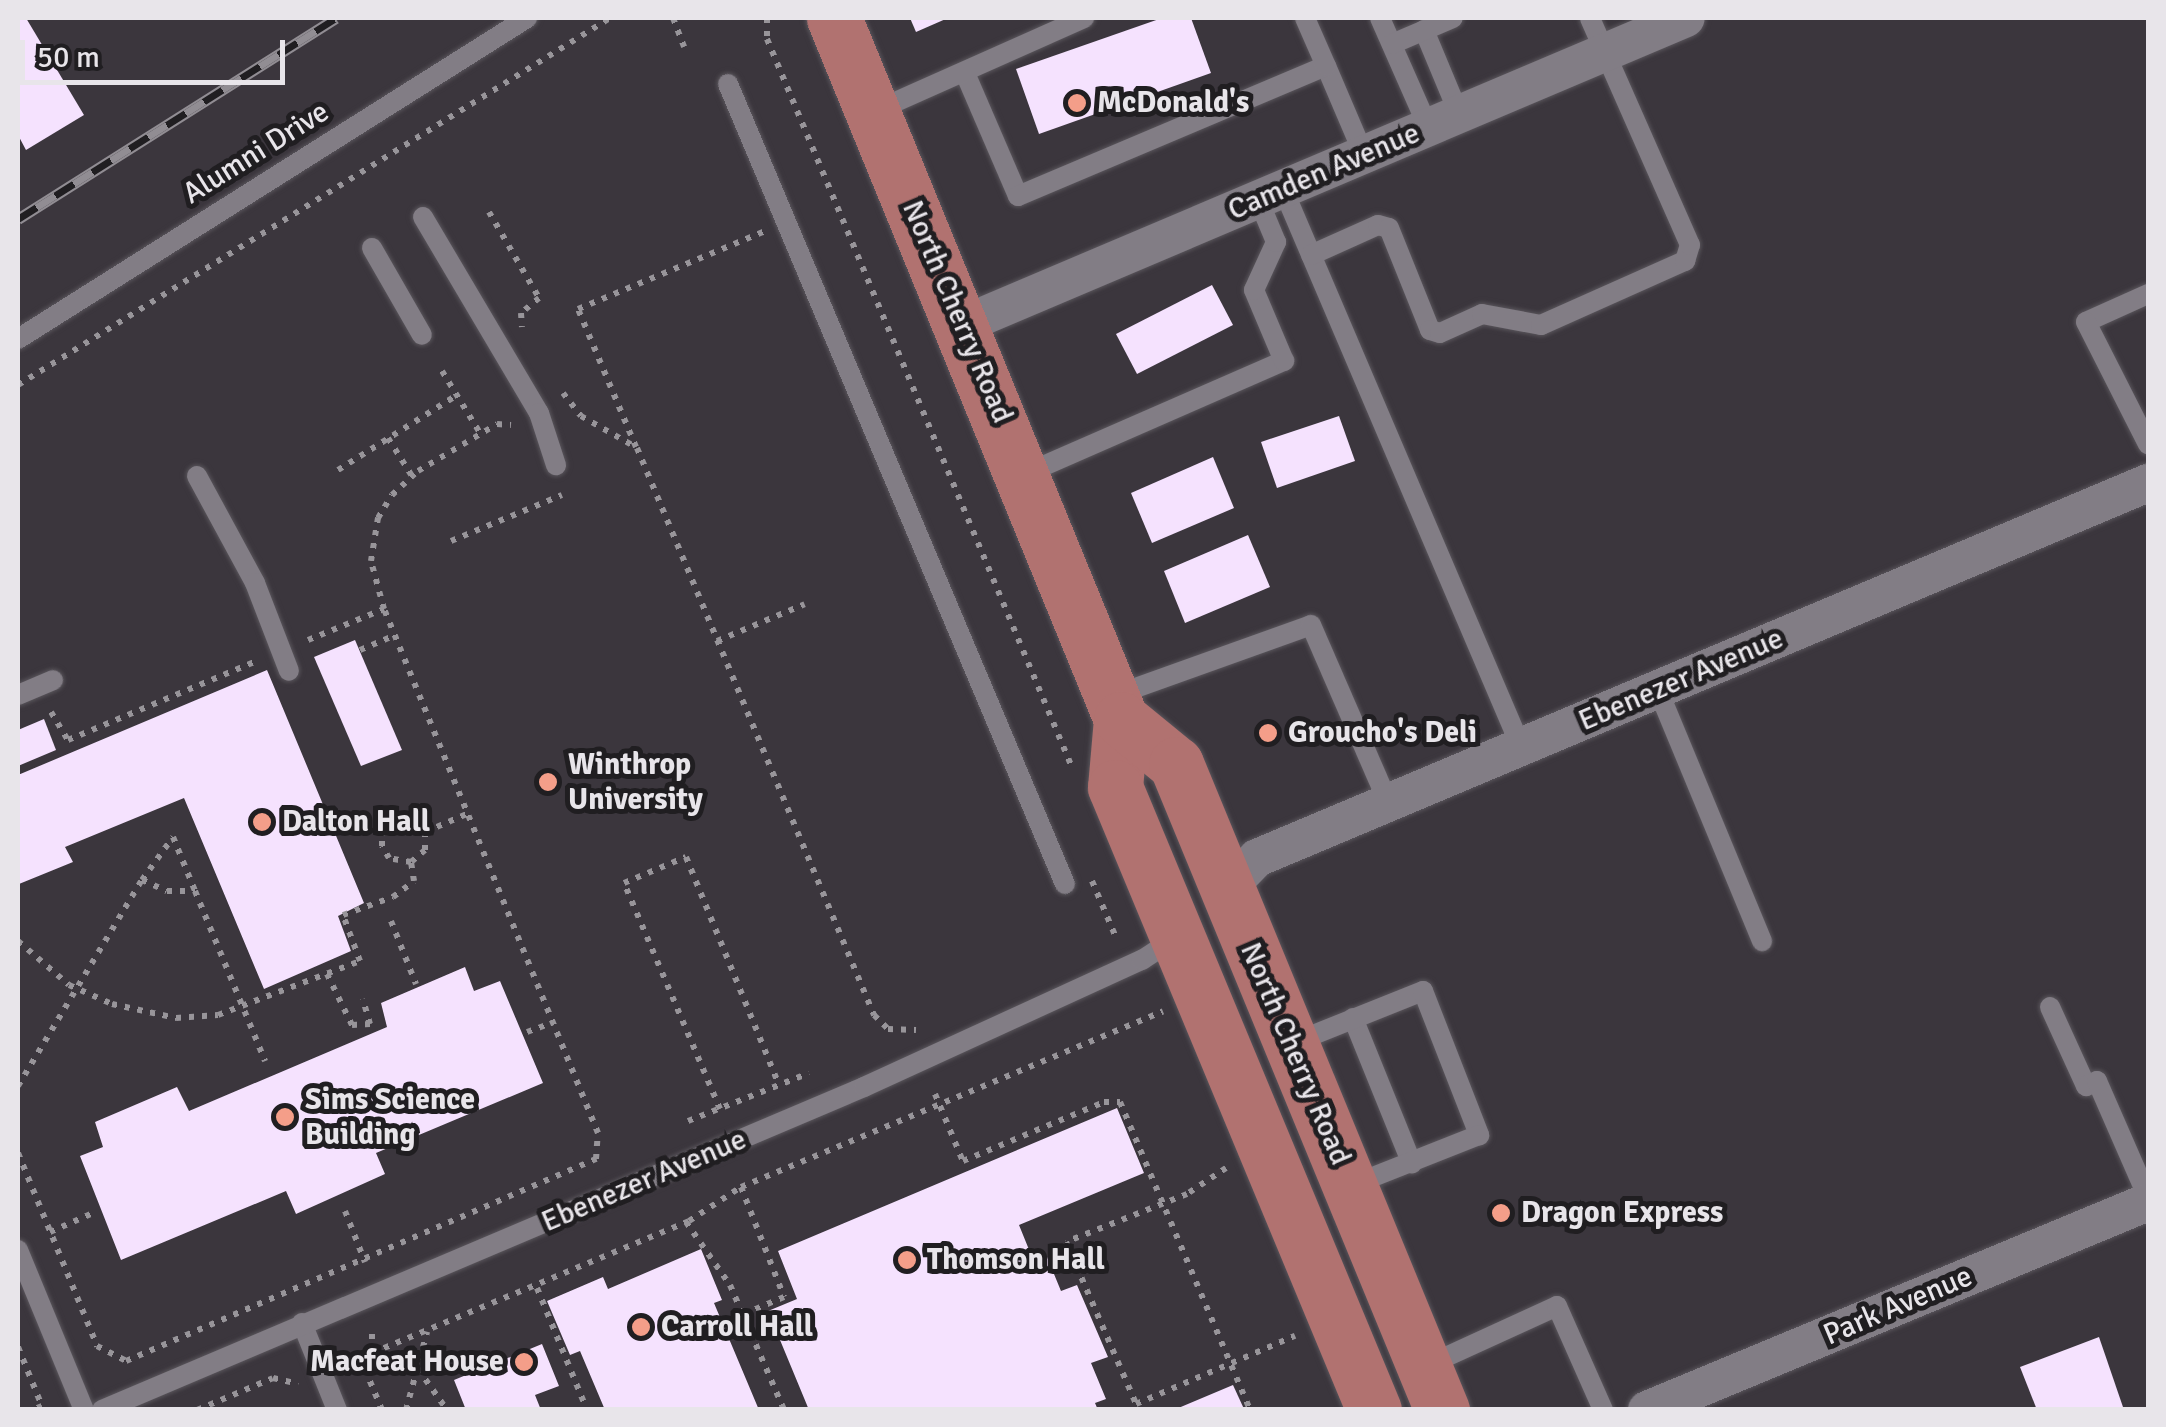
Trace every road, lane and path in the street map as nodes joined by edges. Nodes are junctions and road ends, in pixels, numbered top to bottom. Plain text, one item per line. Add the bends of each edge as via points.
1 (527, 18) edge
2 (610, 18) edge
3 (673, 18) edge
4 (767, 18) edge
5 (834, 18) edge
6 (1084, 18) edge
7 (1305, 18) edge
8 (1380, 18) edge
9 (1453, 18) edge
10 (1590, 18) edge
11 (1686, 18) edge
12 (1424, 30) junction
13 (1392, 44) junction
14 (684, 47) dead end
15 (1604, 52) junction
16 (1326, 66) junction
17 (965, 73) junction
18 (728, 84) dead end
19 (873, 112) junction
20 (1443, 120) junction
21 (1364, 155) junction
22 (1271, 194) junction
23 (488, 212) dead end
24 (423, 217) dead end
25 (787, 222) junction
26 (372, 248) dead end
27 (1311, 256) junction
28 (2148, 294) edge
29 (962, 325) junction
30 (422, 335) dead end
31 (18, 339) edge
32 (531, 341) dead end
33 (442, 371) dead end
34 (552, 375) dead end
35 (18, 385) edge
36 (456, 395) junction
37 (588, 420) junction
38 (578, 421) dead end
39 (511, 425) dead end
40 (480, 434) junction
41 (388, 438) junction
42 (2148, 444) edge
43 (636, 448) junction
44 (556, 465) dead end
45 (338, 470) dead end
46 (1024, 474) junction
47 (197, 476) dead end
48 (412, 476) junction
49 (2148, 483) edge
50 (562, 495) dead end
51 (450, 541) dead end
52 (805, 604) dead end
53 (384, 609) junction
54 (396, 635) junction
55 (308, 640) dead end
56 (717, 641) junction
57 (360, 650) dead end
58 (257, 661) dead end
59 (289, 672) dead end
60 (53, 680) dead end
61 (1658, 690) junction
62 (18, 695) edge
63 (1116, 708) junction
64 (36, 718) dead end
65 (1520, 747) junction
66 (1075, 772) dead end
67 (1388, 802) junction
68 (469, 813) junction
69 (425, 832) junction
70 (412, 862) junction
71 (1087, 868) dead end
72 (142, 880) junction
73 (1065, 884) dead end
74 (196, 891) junction
75 (1224, 892) junction
76 (391, 921) dead end
77 (1157, 934) junction
78 (1117, 940) junction
79 (18, 941) edge
80 (1762, 941) dead end
81 (1100, 948) dead end
82 (327, 974) junction
83 (416, 984) dead end
84 (76, 989) junction
85 (363, 999) dead end
86 (1176, 1006) dead end
87 (2050, 1007) dead end
88 (243, 1008) junction
89 (1352, 1018) junction
90 (552, 1023) junction
91 (930, 1024) dead end
92 (527, 1032) dead end
93 (1293, 1044) junction
94 (265, 1061) dead end
95 (809, 1073) dead end
96 (779, 1085) junction
97 (18, 1086) edge
98 (936, 1094) dead end
99 (939, 1104) junction
100 (716, 1113) junction
101 (688, 1122) dead end
102 (18, 1153) edge
103 (603, 1158) dead end
104 (594, 1162) junction
105 (1242, 1163) dead end
106 (1412, 1164) junction
107 (741, 1176) dead end
108 (1352, 1185) junction
109 (743, 1186) junction
110 (2148, 1200) edge
111 (1162, 1203) junction
112 (346, 1211) dead end
113 (94, 1213) dead end
114 (686, 1222) junction
115 (50, 1232) junction
116 (18, 1250) edge
117 (365, 1262) junction
118 (537, 1288) junction
119 (744, 1314) junction
120 (302, 1323) junction
121 (1311, 1330) dead end
122 (427, 1331) junction
123 (372, 1334) dead end
124 (18, 1347) edge
125 (372, 1353) junction
126 (352, 1364) dead end
127 (365, 1364) junction
128 (1230, 1364) junction
129 (417, 1368) junction
130 (1434, 1388) edge
131 (304, 1390) dead end
132 (32, 1410) edge
133 (84, 1410) edge
134 (102, 1410) edge
135 (197, 1410) edge
136 (338, 1410) edge
137 (382, 1410) edge
138 (406, 1410) edge
139 (446, 1410) edge
140 (586, 1410) edge
141 (784, 1410) edge
142 (1250, 1410) edge
143 (1374, 1410) edge
144 (1604, 1410) edge
145 (1647, 1410) edge

1 - 31 lane, Alumni Drive
2 - 35 path
3 - 14 path
4 - 66 path via 767,39
5 - 19 main road, North Cherry Road
6 - 17 lane
7 - 16 lane
8 - 13 lane
9 - 12 lane
10 - 15 lane
11 - 15 street, Camden Avenue
12 - 13 lane
12 - 20 lane
13 - 20 lane
15 - 20 street, Camden Avenue
15 - 27 lane via 1690,245 1685,262 1542,325 1482,314 1440,333 1430,330 1389,228 1378,225
16 - 17 lane via 1018,196
16 - 21 lane
17 - 19 lane
18 - 25 lane
19 - 29 main road, North Cherry Road
20 - 21 street, Camden Avenue
21 - 22 street, Camden Avenue
22 - 27 lane
22 - 29 street, Camden Avenue
22 - 46 lane via 1276,242 1254,290 1284,361
23 - 32 path via 539,298 521,313
24 - 44 lane via 539,413
25 - 43 path via 578,309
25 - 73 lane
26 - 30 lane
27 - 65 lane
28 - 42 lane via 2086,322
29 - 46 main road, North Cherry Road
33 - 36 path
34 - 37 path
36 - 40 path
36 - 41 path
37 - 38 path
37 - 43 path
39 - 40 path
40 - 48 path
41 - 45 path
41 - 48 path
43 - 56 path
46 - 63 main road, North Cherry Road
47 - 59 lane via 256,583
48 - 53 path via 392,495 371,539
49 - 61 street, Ebenezer Avenue
50 - 51 path
52 - 56 path
53 - 54 path
53 - 55 path
54 - 57 path
54 - 68 path
56 - 91 path via 874,1015 894,1035
58 - 64 path via 68,740 55,711
60 - 62 lane
61 - 65 street, Ebenezer Avenue
61 - 80 lane
63 - 67 lane via 1311,625
63 - 75 main road, North Cherry Road via 1176,764
63 - 77 main road, North Cherry Road via 1115,788
65 - 67 street, Ebenezer Avenue
67 - 75 street, Ebenezer Avenue via 1257,858
68 - 69 path
68 - 90 path
69 - 70 path via 424,850
69 - 70 path via 412,820 399,820 382,834 389,858
70 - 82 path via 414,881 393,897 343,915 360,961
71 - 78 path
72 - 74 path via 166,891
72 - 74 path via 174,837
72 - 84 path
74 - 88 path
75 - 93 main road, North Cherry Road
76 - 83 path
77 - 78 path
77 - 120 lane, Ebenezer Avenue via 1142,960 864,1087
77 - 143 main road, North Cherry Road
78 - 81 path
79 - 84 path
82 - 85 path via 352,1025 370,1024
82 - 88 path
84 - 88 path via 176,1018
84 - 97 path
86 - 99 path
87 - 110 lane via 2086,1086 2097,1081
88 - 94 path
89 - 93 lane
89 - 106 lane
89 - 106 lane via 1423,991 1478,1135
90 - 92 path
90 - 104 path via 598,1133
93 - 108 main road, North Cherry Road
95 - 96 path
96 - 100 path
96 - 100 path via 686,857 624,883
98 - 99 path
99 - 109 path
99 - 111 path via 964,1163 1114,1100 1124,1109
100 - 101 path
102 - 115 path
103 - 104 path
104 - 117 path
105 - 111 path
106 - 108 lane
107 - 109 path
108 - 130 main road, North Cherry Road
109 - 114 path
109 - 119 path via 784,1297
110 - 145 street, Park Avenue
111 - 128 path
111 - 128 path via 1066,1242 1136,1404
112 - 117 path
113 - 115 path
114 - 118 path via 534,1282
114 - 119 path via 709,1248
115 - 117 path via 97,1346 126,1361
116 - 133 lane
118 - 122 path
118 - 140 path
119 - 141 path
120 - 134 lane, Ebenezer Avenue
120 - 136 lane
121 - 128 path
122 - 125 path
122 - 129 path
123 - 125 path
124 - 132 path via 42,1406
125 - 127 path
126 - 127 path
127 - 137 path
128 - 142 path
129 - 138 path
129 - 139 path
130 - 144 lane via 1557,1306
131 - 135 path via 273,1378

